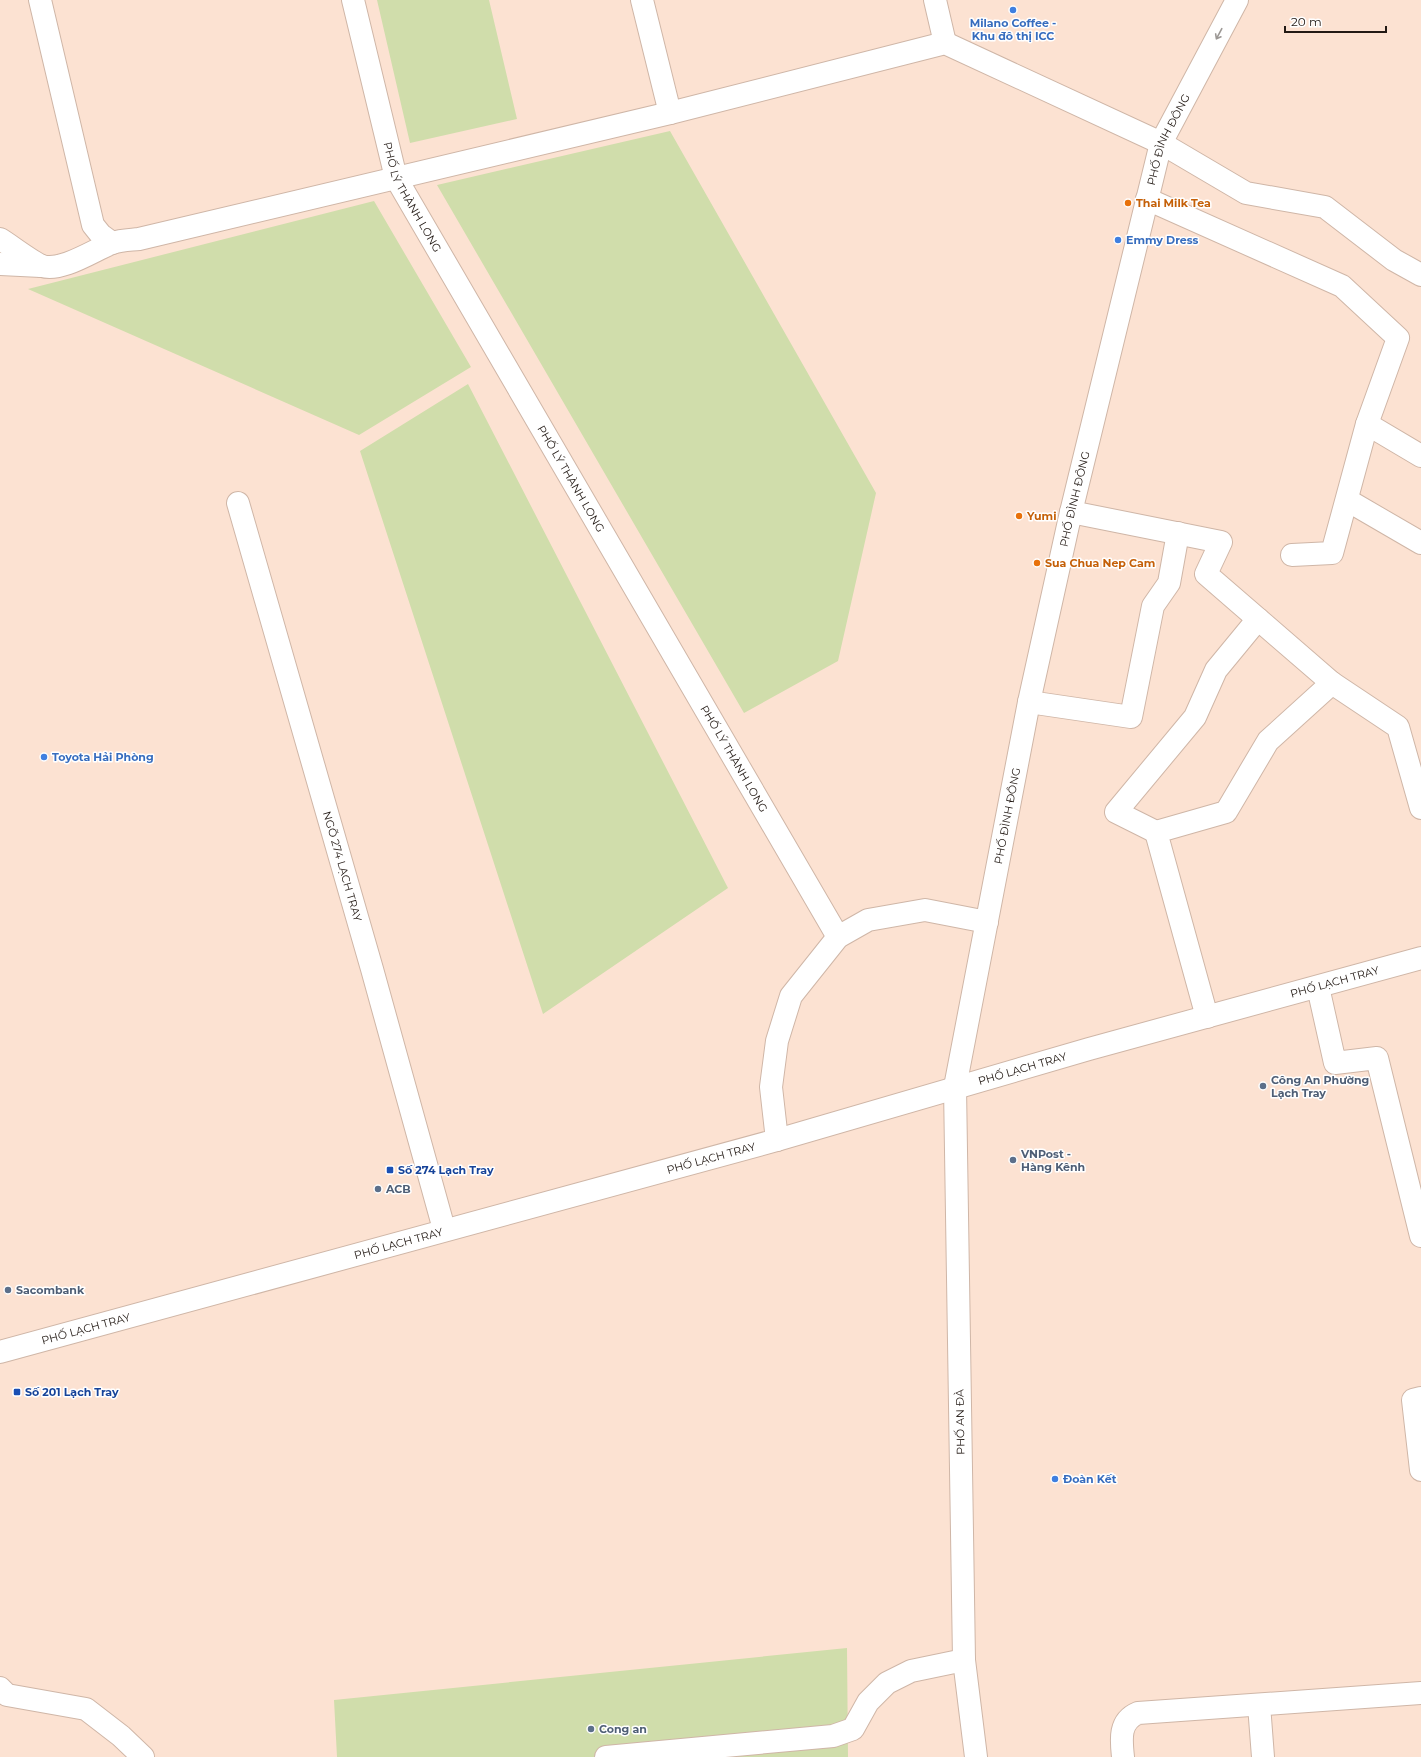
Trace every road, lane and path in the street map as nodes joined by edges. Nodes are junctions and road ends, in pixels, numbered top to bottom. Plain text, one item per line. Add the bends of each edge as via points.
1 (40, 0) edge
2 (353, 0) edge
3 (642, 0) edge
4 (935, 0) edge
5 (1237, 0) edge
6 (945, 43) junction
7 (670, 113) junction
8 (1161, 143) junction
9 (396, 178) junction
10 (1148, 200) junction
11 (0, 239) edge
12 (112, 243) junction
13 (0, 264) edge
14 (42, 266) junction
15 (1421, 274) edge
16 (1367, 424) junction
17 (1421, 456) edge
18 (1347, 500) junction
19 (238, 503) dead end
20 (1071, 512) junction
21 (1178, 533) junction
22 (1421, 543) edge
23 (1292, 555) dead end
24 (1258, 619) junction
25 (1332, 683) junction
26 (1029, 702) junction
27 (1421, 808) edge
28 (1156, 832) junction
29 (987, 922) junction
30 (838, 937) junction
31 (1421, 958) edge
32 (1318, 987) junction
33 (1207, 1017) junction
34 (955, 1087) junction
35 (777, 1140) junction
36 (444, 1229) junction
37 (1421, 1236) edge
38 (0, 1352) edge
39 (1421, 1398) edge
40 (1421, 1470) edge
41 (964, 1660) junction
42 (0, 1688) edge
43 (1421, 1693) edge
44 (1259, 1705) junction
45 (143, 1757) edge
46 (606, 1757) edge
47 (976, 1757) edge
48 (1123, 1757) edge
49 (1263, 1757) edge

1 - 12 street via 93,225
2 - 9 street, PHỐ LÝ THÀNH LONG
3 - 7 street
4 - 6 street
5 -> 8 street, PHỐ ĐÌNH ĐÔNG
6 - 7 street
6 - 8 street
7 - 9 street
8 - 10 street, PHỐ ĐÌNH ĐÔNG
8 - 15 street via 1246,193 1325,208 1394,260
9 - 12 street via 139,239
9 - 30 street, PHỐ LÝ THÀNH LONG
10 - 16 street via 1342,286 1398,338
10 - 20 street, PHỐ ĐÌNH ĐÔNG
11 - 14 street
12 - 14 street via 61,265
13 - 14 street
16 - 17 street
16 - 18 street
18 - 22 street
18 - 23 street via 1332,553
19 - 36 street, NGÕ 274 LẠCH TRAY
20 - 21 street
20 - 26 street, PHỐ ĐÌNH ĐÔNG
21 - 24 street via 1221,542 1206,574
21 - 26 street via 1169,583 1153,606 1131,717
24 - 25 street
24 - 28 street via 1216,670 1195,717 1116,812
25 - 27 street via 1398,727
25 - 28 street via 1268,741 1226,812
26 - 29 street, PHỐ ĐÌNH ĐÔNG
28 - 33 street
29 - 30 street via 925,910 868,920
29 - 34 street, PHỐ ĐÌNH ĐÔNG
30 - 35 street via 791,996 777,1041 771,1087
31 - 32 street, PHỐ LẠCH TRAY
32 - 33 street, PHỐ LẠCH TRAY
32 - 37 street via 1335,1063 1377,1058
33 - 34 street, PHỐ LẠCH TRAY
34 - 35 street, PHỐ LẠCH TRAY
34 - 41 street, PHỐ AN ĐÀ
35 - 36 street, PHỐ LẠCH TRAY
36 - 38 street, PHỐ LẠCH TRAY
39 - 40 street via 1413,1400
41 - 46 street via 911,1671 887,1683 868,1702 853,1729 833,1736
41 - 47 street, PHỐ AN ĐÀ
42 - 45 street via 7,1695 86,1709
43 - 44 street
44 - 48 street via 1138,1713 1124,1724 1121,1736
44 - 49 street

